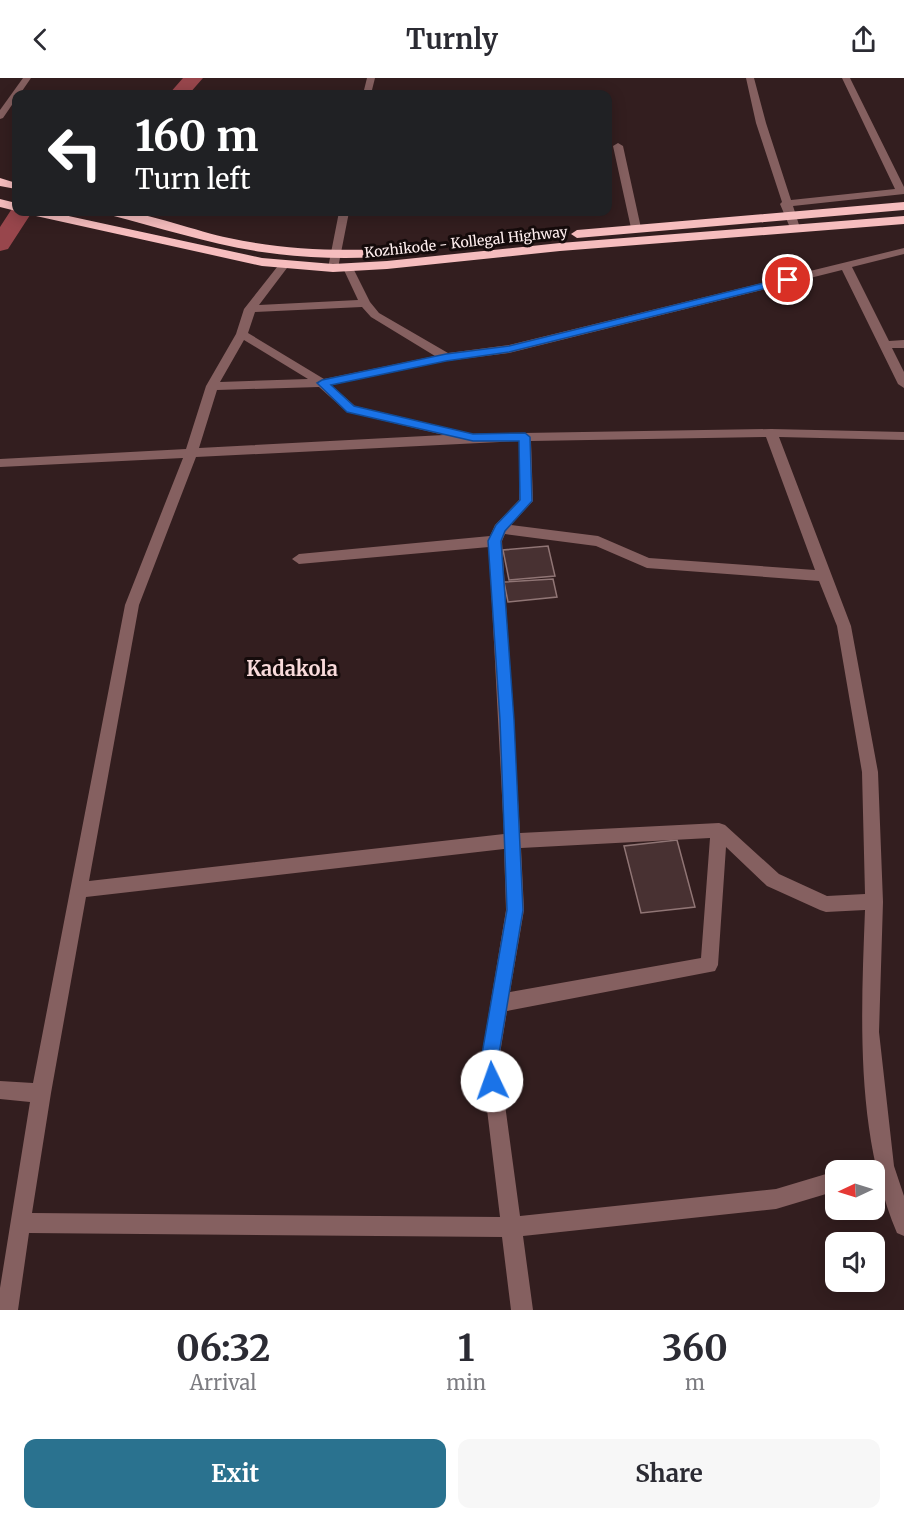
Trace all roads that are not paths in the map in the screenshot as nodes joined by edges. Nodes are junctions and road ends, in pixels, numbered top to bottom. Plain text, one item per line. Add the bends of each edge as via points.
1 (750, 78) edge
2 (846, 78) edge
3 (12, 100) edge
4 (0, 117) edge
5 (618, 146) dead end
6 (902, 191) edge
7 (904, 206) edge
8 (788, 209) junction
9 (55, 216) edge
10 (130, 216) edge
11 (343, 216) edge
12 (904, 220) edge
13 (636, 228) junction
14 (795, 228) junction
15 (904, 251) edge
16 (336, 254) junction
17 (285, 264) junction
18 (846, 266) junction
19 (333, 268) junction
20 (348, 268) junction
21 (365, 303) junction
22 (250, 309) junction
23 (242, 334) junction
24 (904, 344) edge
25 (884, 345) junction
26 (446, 357) junction
27 (322, 383) junction
28 (904, 384) edge
29 (212, 386) junction
30 (771, 433) junction
31 (904, 436) edge
32 (525, 437) junction
33 (473, 438) junction
34 (190, 453) junction
35 (0, 463) edge
36 (497, 535) junction
37 (299, 559) dead end
38 (824, 576) junction
39 (719, 830) junction
40 (512, 841) junction
41 (79, 890) junction
42 (874, 902) junction
43 (500, 1003) junction
44 (0, 1090) edge
45 (41, 1093) junction
46 (878, 1160) edge
47 (825, 1184) edge
48 (885, 1184) edge
49 (21, 1224) junction
50 (904, 1226) edge
51 (512, 1227) junction
52 (7, 1310) edge
53 (522, 1310) edge

1 - 8 street
2 - 6 street
3 - 4 street
5 - 13 street
6 - 8 street
7 - 8 highway, Kozhikode - Kollegal Highway
8 - 13 highway, Kozhikode - Kollegal Highway
8 - 14 street
9 - 17 highway, Kozhikode - Kollegal Highway
10 - 16 highway, Kozhikode - Kollegal Highway via 244,245
11 - 16 street
12 - 14 highway, Kozhikode - Kollegal Highway
13 - 16 highway, Kozhikode - Kollegal Highway via 427,250
14 - 20 highway, Kozhikode - Kollegal Highway
15 - 18 street
16 - 19 street
17 - 19 highway, Kozhikode - Kollegal Highway
17 - 22 street
18 - 25 street
18 - 26 street via 509,349
19 - 20 highway, Kozhikode - Kollegal Highway
20 - 21 street
21 - 22 street
21 - 26 street via 375,315
22 - 23 street
23 - 27 street
23 - 29 street
24 - 25 street
25 - 28 street
26 - 27 street
27 - 29 street
27 - 33 street via 351,409
29 - 34 street
30 - 31 street
30 - 32 street
30 - 38 street
32 - 33 street
32 - 36 street via 526,501
33 - 34 street
34 - 35 street
34 - 41 street via 132,605
36 - 37 street
36 - 38 street via 598,541 647,563
36 - 40 street
38 - 42 street via 844,626 870,772
39 - 40 street
39 - 42 street via 773,880 826,904
39 - 43 street via 709,965
40 - 41 street
40 - 43 street via 515,910
41 - 45 street
42 - 46 street via 870,1032
43 - 51 street via 490,1060
44 - 45 street
45 - 49 street
47 - 51 street via 777,1199
48 - 50 street
49 - 51 street
49 - 52 street
51 - 53 street

